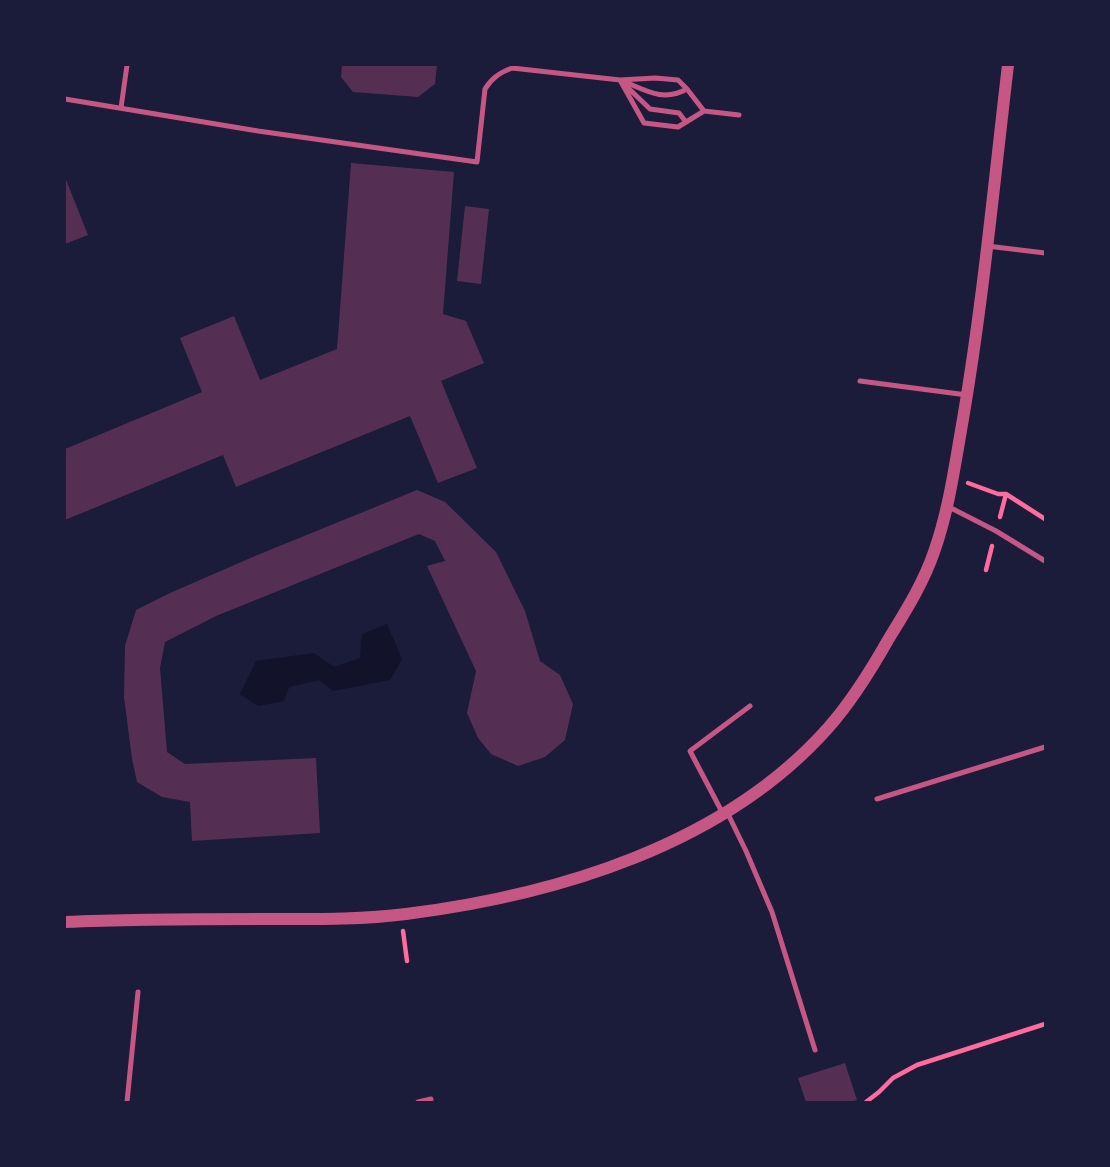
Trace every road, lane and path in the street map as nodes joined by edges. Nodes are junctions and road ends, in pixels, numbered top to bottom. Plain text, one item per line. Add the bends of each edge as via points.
1 (127, 65) edge
2 (1008, 65) edge
3 (620, 80) junction
4 (687, 89) junction
5 (65, 99) edge
6 (121, 108) junction
7 (704, 111) junction
8 (739, 115) dead end
9 (686, 122) junction
10 (987, 246) junction
11 (1045, 253) edge
12 (860, 381) dead end
13 (967, 396) junction
14 (953, 478) junction
15 (947, 506) junction
16 (1045, 519) edge
17 (1045, 561) edge
18 (750, 706) dead end
19 (1045, 747) edge
20 (877, 799) dead end
21 (725, 813) junction
22 (401, 915) junction
23 (65, 922) edge
24 (407, 961) dead end
25 (138, 992) dead end
26 (1045, 1024) edge
27 (815, 1050) dead end
28 (431, 1099) dead end
29 (127, 1102) edge
30 (418, 1102) edge
31 (866, 1102) edge

1 - 6 lane
2 - 10 street
3 - 4 lane via 678,80
3 - 4 lane via 654,94 674,96
3 - 6 lane via 512,68 500,73 485,89 477,162
3 - 9 lane via 650,109 679,113
3 - 9 lane via 644,122 678,127
4 - 7 lane
5 - 6 lane
7 - 8 lane
7 - 9 lane
10 - 11 lane
10 - 13 street
12 - 13 lane
13 - 14 street
14 - 15 street
14 - 16 path via 1006,494
15 - 17 lane
15 - 21 street via 918,590 867,676 829,727 798,758
18 - 21 lane via 690,751
19 - 20 lane
21 - 22 street via 642,856 552,886
21 - 27 lane via 772,912
22 - 23 street
22 - 24 path
25 - 29 lane
26 - 31 path via 917,1065 893,1078
28 - 30 lane

